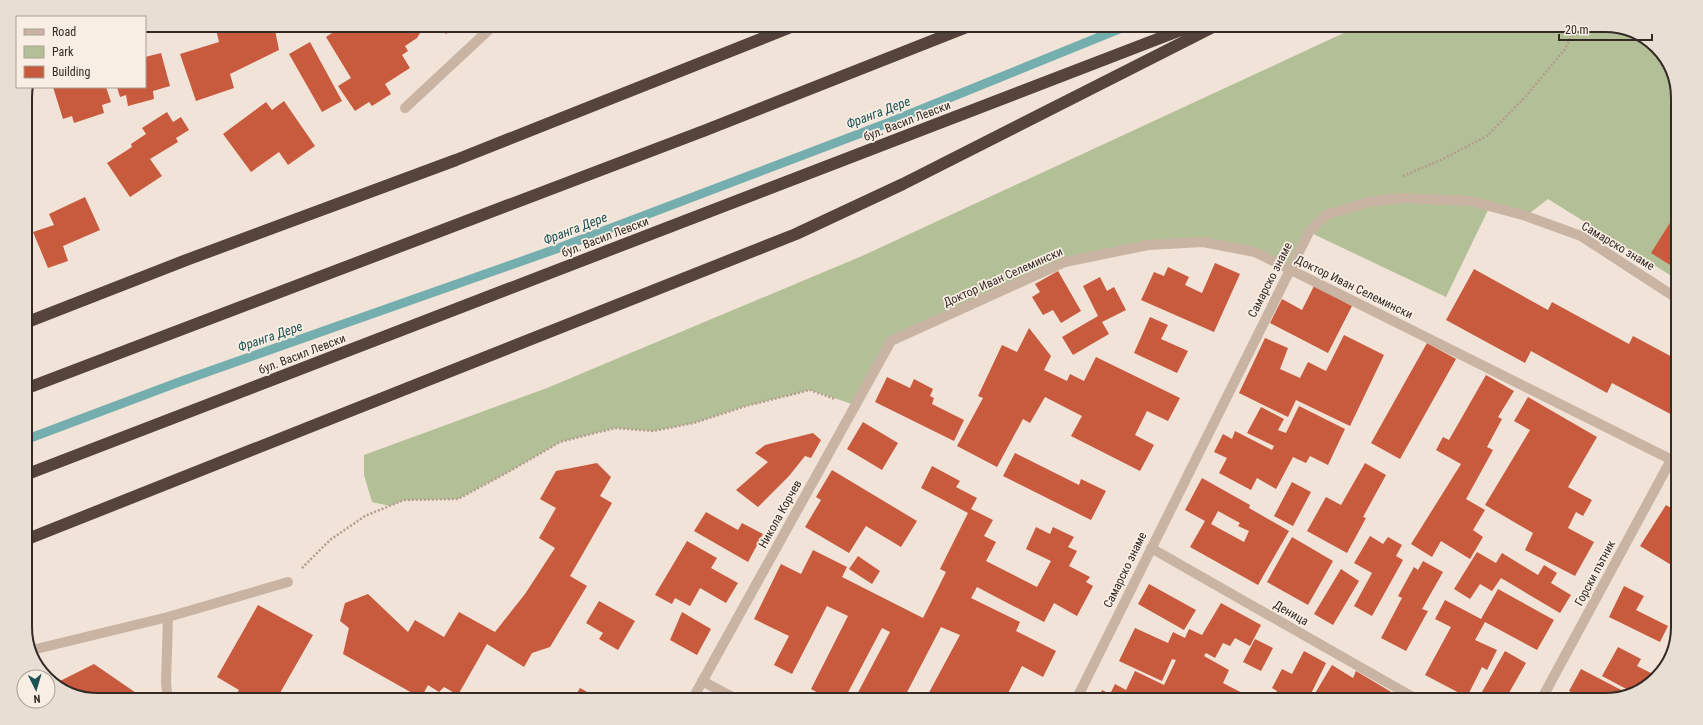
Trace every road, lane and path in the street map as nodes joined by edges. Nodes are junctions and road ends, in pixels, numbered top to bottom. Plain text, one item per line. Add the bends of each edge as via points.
1 (486, 32) edge
2 (778, 32) edge
3 (954, 32) edge
4 (1176, 32) edge
5 (1202, 32) edge
6 (1574, 32) edge
7 (405, 108) dead end
8 (1399, 179) dead end
9 (1290, 270) junction
10 (1671, 294) edge
11 (32, 320) edge
12 (891, 341) joint
13 (32, 387) edge
14 (855, 405) junction
15 (1671, 458) edge
16 (1671, 467) edge
17 (32, 472) edge
18 (32, 537) edge
19 (1151, 548) junction
20 (288, 582) joint
21 (168, 617) junction
22 (36, 649) edge
23 (702, 681) junction
24 (167, 693) edge
25 (696, 693) edge
26 (725, 693) edge
27 (1079, 693) edge
28 (1406, 693) edge
29 (1545, 693) edge

1 - 7 street
2 - 11 highway via 456,160
3 - 13 highway
4 - 17 highway, бул. Васил Левски
5 - 18 highway via 903,184 802,231
6 - 8 path via 1565,49 1526,96 1487,136
9 - 10 street, Самарско знаме via 1309,232 1326,215 1368,202 1402,198 1471,201 1526,216 1581,236
9 - 12 street, Доктор Иван Селемински via 1255,252 1203,242 1148,245 1065,262
9 - 15 street, Доктор Иван Селемински
9 - 19 street, Самарско знаме
12 - 14 street, Никола Корчев
14 - 20 path via 810,390 746,406 694,423 653,431 616,428 560,442 458,498 404,500 365,516 330,540
14 - 23 street, Никола Корчев
16 - 29 street, Горски пътник
19 - 27 street, Самарско знаме
19 - 28 street, Деница
20 - 21 street
21 - 22 street
21 - 24 street
23 - 25 street, Никола Корчев
23 - 26 street

